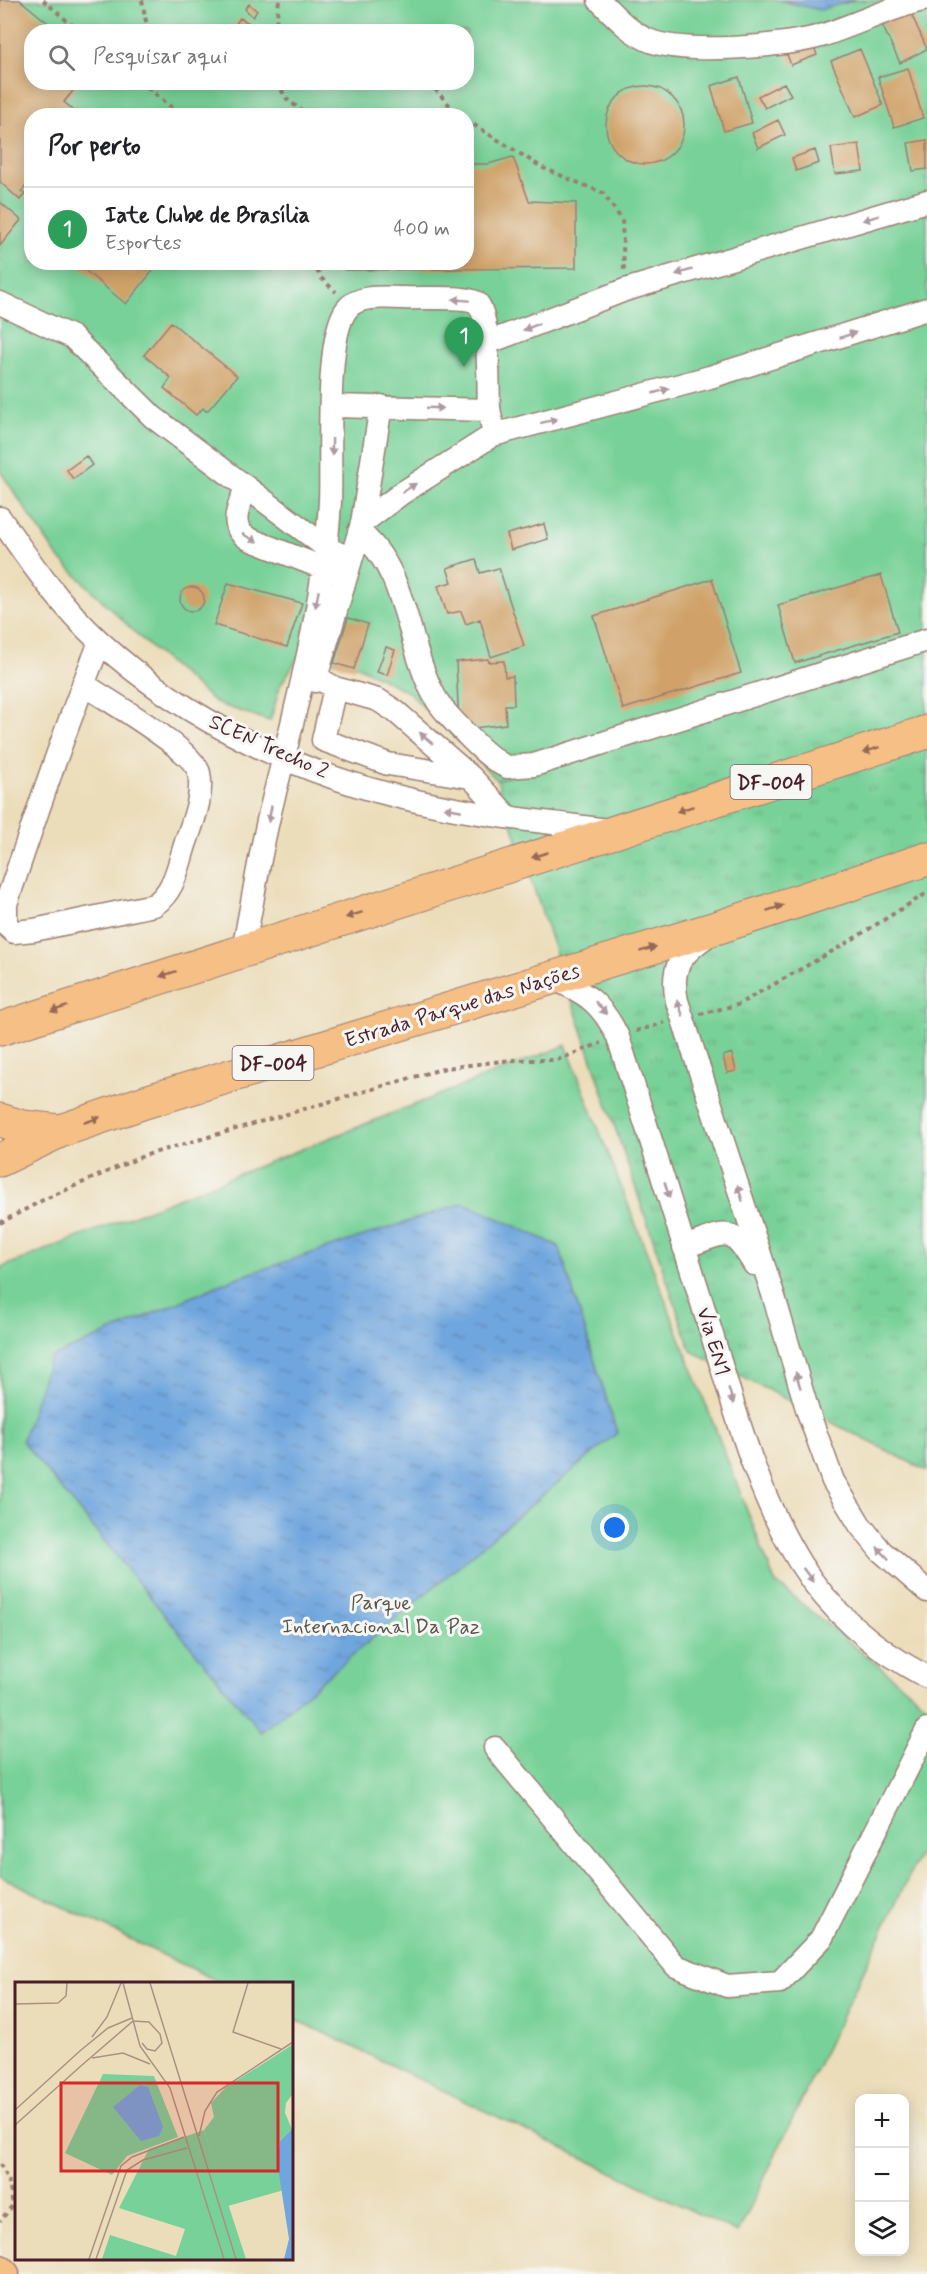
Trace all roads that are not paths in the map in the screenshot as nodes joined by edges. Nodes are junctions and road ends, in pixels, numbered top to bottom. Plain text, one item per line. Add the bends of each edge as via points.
1 (599, 0) edge
2 (923, 0) edge
3 (927, 201) edge
4 (0, 303) edge
5 (927, 309) edge
6 (487, 343) junction
7 (333, 406) junction
8 (381, 406) junction
9 (489, 410) junction
10 (493, 435) junction
11 (246, 488) junction
12 (0, 518) edge
13 (360, 528) junction
14 (325, 558) junction
15 (348, 568) junction
16 (927, 640) edge
17 (100, 642) junction
18 (325, 683) junction
19 (83, 684) junction
20 (927, 732) edge
21 (285, 758) junction
22 (471, 777) junction
23 (508, 817) junction
24 (615, 831) junction
25 (927, 859) edge
26 (719, 927) junction
27 (243, 950) junction
28 (552, 978) junction
29 (3, 1029) edge
30 (0, 1120) edge
31 (60, 1131) junction
32 (0, 1161) edge
33 (684, 1247) junction
34 (772, 1293) junction
35 (927, 1591) edge
36 (927, 1677) edge
37 (927, 1730) edge
38 (495, 1748) dead end
39 (0, 2269) edge
40 (5, 2274) edge

1 - 2 street via 647,40 718,47 799,42
3 -> 6 street via 625,290
4 - 11 street via 72,337 153,417
10 -> 5 street via 710,377
6 -> 7 street via 481,308 473,301 360,300 342,315 336,334
6 - 9 street
7 - 8 street
7 -> 14 street
8 -> 9 street
8 - 13 street
9 - 10 street
13 -> 10 street via 402,493
11 - 14 street
11 -> 14 street via 236,520 239,532 249,539
12 - 17 street, SCEN Trecho 2 via 29,561
13 - 15 street
13 - 16 street via 386,562 437,702 472,739 507,767 534,765
14 - 15 street
14 -> 21 street
15 - 18 street
17 - 19 street
17 - 21 street, SCEN Trecho 2 via 198,714
18 - 21 street
22 -> 18 street via 387,705
18 - 22 street via 323,740 388,764
19 - 19 street via 6,904 6,925 14,932 154,905 168,893 196,811 200,783 196,765 168,741
20 -> 24 highway, DF-004
23 -> 21 street, SCEN Trecho 2 via 371,789
21 -> 27 street via 272,802
22 - 23 street
23 - 24 street, SCEN Trecho 2
24 -> 27 highway, DF-004
26 -> 25 highway, Estrada Parque das Nações / DF-004
28 -> 26 highway, Estrada Parque das Nações / DF-004
34 -> 26 street via 675,992 678,962
27 -> 29 highway, DF-004
31 -> 28 highway, Estrada Parque das Nações / DF-004
28 -> 33 street, Via EN1 via 598,1004 618,1036
30 - 31 highway
31 - 32 highway, Estrada Parque das Nações / DF-004
33 - 34 street via 725,1234 733,1236 740,1240
33 -> 36 street, Via EN1 via 747,1446 781,1530 801,1564 842,1617 898,1661
35 -> 34 street via 881,1551 833,1481
37 - 38 street via 821,1939 780,1982 727,1986 676,1966
39 - 40 main road

